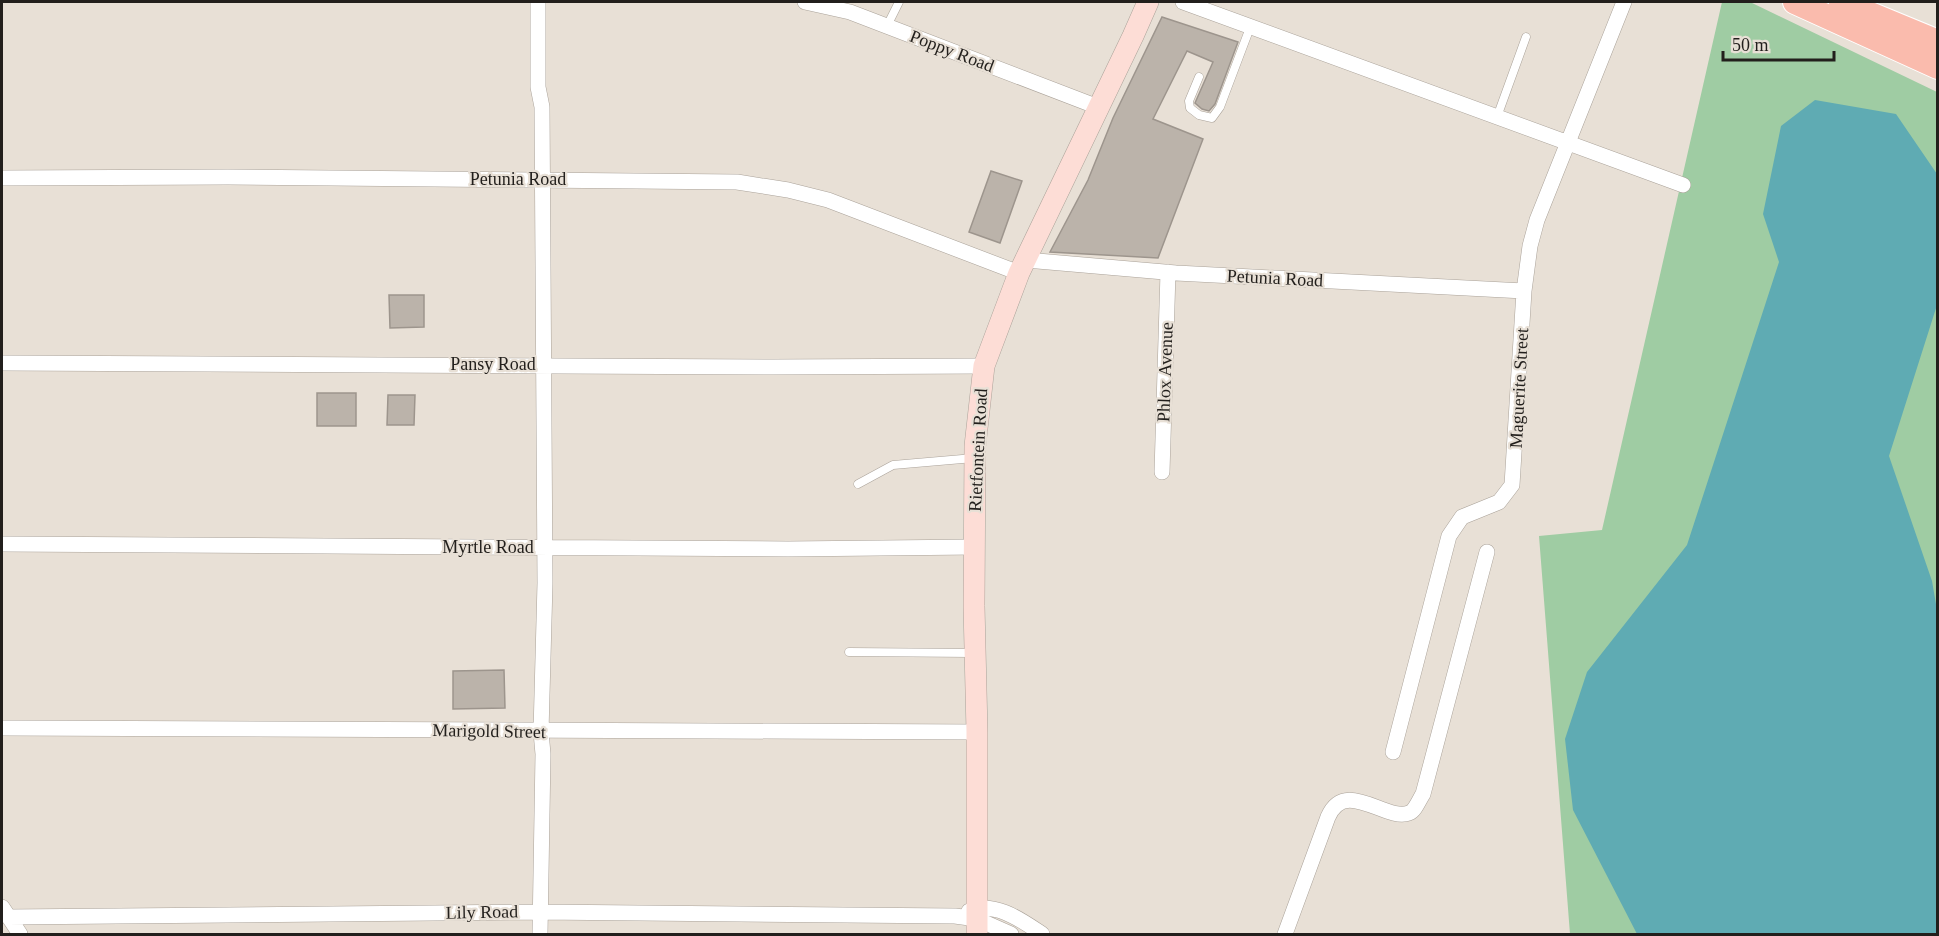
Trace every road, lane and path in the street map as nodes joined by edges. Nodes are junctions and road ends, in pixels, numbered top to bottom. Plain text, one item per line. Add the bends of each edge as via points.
1 (538, 2) edge
2 (548, 2) edge
3 (805, 2) edge
4 (899, 2) edge
5 (1148, 2) edge
6 (1183, 2) edge
7 (1624, 2) edge
8 (1795, 2) edge
9 (1840, 2) edge
10 (1251, 25) junction
11 (888, 26) junction
12 (1526, 36) dead end
13 (1938, 42) edge
14 (1938, 67) edge
15 (1199, 77) dead end
16 (542, 107) junction
17 (1098, 107) junction
18 (1497, 117) junction
19 (1568, 143) junction
20 (2, 178) edge
21 (542, 179) junction
22 (1683, 185) dead end
23 (1023, 267) junction
24 (1168, 272) junction
25 (1524, 291) junction
26 (2, 363) edge
27 (544, 365) junction
28 (984, 366) junction
29 (975, 458) junction
30 (1162, 472) dead end
31 (858, 484) dead end
32 (2, 544) edge
33 (544, 547) junction
34 (975, 547) junction
35 (1487, 552) dead end
36 (849, 652) dead end
37 (975, 653) junction
38 (2, 728) edge
39 (541, 732) junction
40 (977, 732) junction
41 (1393, 752) dead end
42 (5, 912) edge
43 (540, 912) junction
44 (977, 920) edge
45 (20, 934) edge
46 (540, 934) edge
47 (1011, 934) edge
48 (1042, 934) edge
49 (1285, 934) edge

1 - 16 street via 538,87
2 - 16 street via 547,82
3 - 11 street, Poppy Road via 828,5
4 - 11 lane
5 - 17 street, Rietfontein Road
6 - 10 street
7 - 19 street, Maguerite Street
8 - 14 main road
9 - 13 main road
10 - 15 lane via 1220,107 1212,118 1190,108
10 - 18 street
11 - 17 street, Poppy Road
12 - 18 lane
16 - 21 street
17 - 23 street, Rietfontein Road
18 - 19 street
19 - 22 street
19 - 25 street, Maguerite Street via 1535,228
20 - 21 street, Petunia Road
21 - 23 street, Petunia Road via 737,182 788,189
21 - 27 street
23 - 24 street, Petunia Road
23 - 28 street, Rietfontein Road
24 - 25 street, Petunia Road
24 - 30 street, Phlox Avenue
25 - 41 street, Maguerite Street via 1512,485 1498,502 1462,517 1449,536
26 - 27 street, Pansy Road
27 - 28 street, Pansy Road
27 - 33 street
28 - 29 street, Rietfontein Road
29 - 31 lane via 893,465
29 - 34 street, Rietfontein Road
32 - 33 street, Myrtle Road
33 - 34 street, Myrtle Road
33 - 39 street
34 - 37 street, Rietfontein Road
35 - 49 street via 1423,794 1408,814 1345,800 1336,803
36 - 37 lane
37 - 40 street, Rietfontein Road
38 - 39 street, Marigold Street
39 - 40 street, Marigold Street
39 - 43 street
40 - 44 street, Rietfontein Road
42 - 43 street, Lily Road
42 - 45 street
43 - 44 street, Lily Road via 955,916
43 - 46 street
44 - 47 street
44 - 48 street via 992,908

